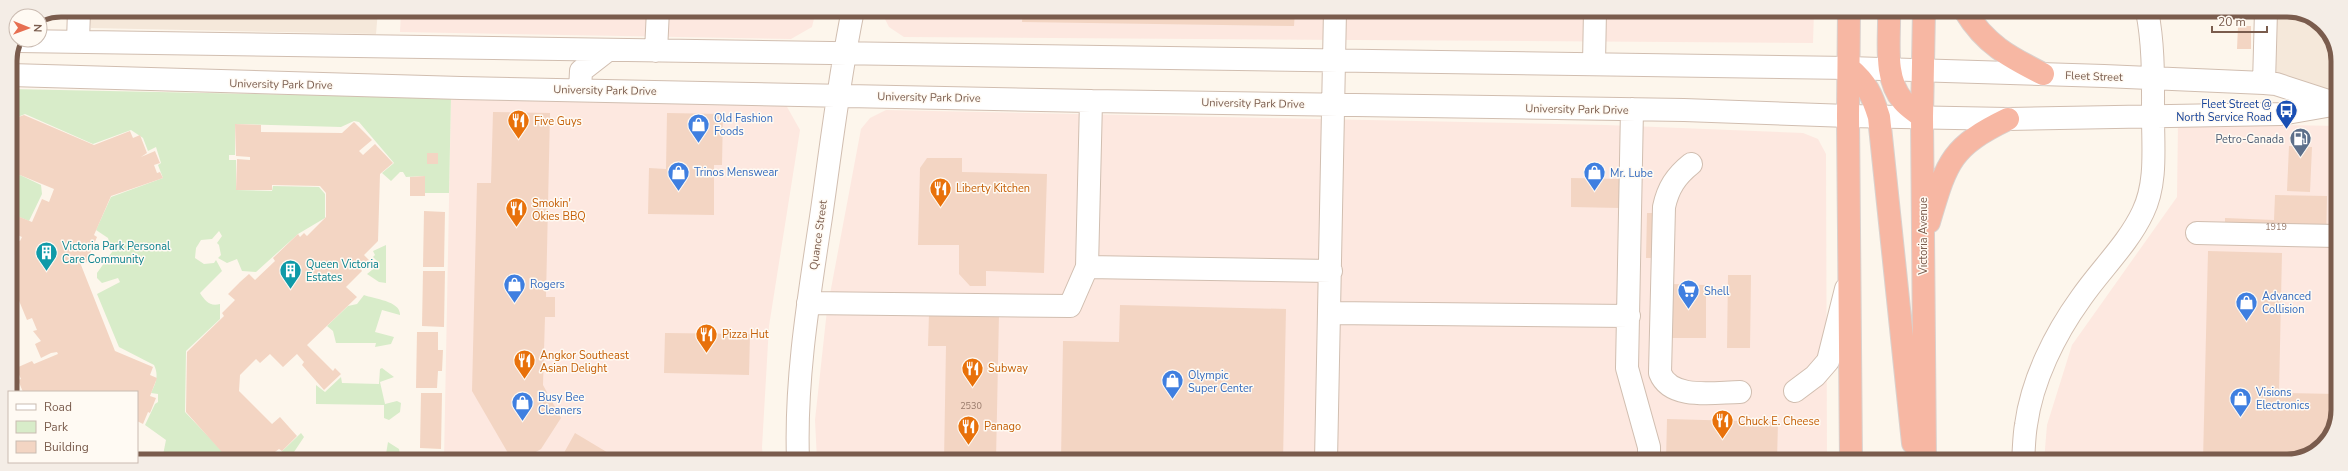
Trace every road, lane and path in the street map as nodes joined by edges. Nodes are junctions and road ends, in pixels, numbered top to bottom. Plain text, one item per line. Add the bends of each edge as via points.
1 (79, 17) edge
2 (658, 17) edge
3 (852, 17) edge
4 (1335, 17) edge
5 (1595, 17) edge
6 (1850, 17) edge
7 (1889, 17) edge
8 (1924, 17) edge
9 (1969, 17) edge
10 (2148, 17) edge
11 (2266, 17) edge
12 (48, 42) edge
13 (78, 42) junction
14 (608, 50) junction
15 (656, 51) junction
16 (844, 55) junction
17 (1334, 60) junction
18 (1594, 63) junction
19 (1849, 68) junction
20 (1890, 69) junction
21 (1922, 70) junction
22 (2042, 74) junction
23 (17, 75) edge
24 (2153, 78) junction
25 (2264, 83) junction
26 (580, 90) junction
27 (838, 95) junction
28 (1091, 101) junction
29 (2331, 102) edge
30 (1333, 104) junction
31 (2331, 105) edge
32 (1632, 109) junction
33 (1848, 116) junction
34 (2153, 116) junction
35 (1879, 117) junction
36 (1922, 117) junction
37 (2008, 119) junction
38 (1691, 164) dead end
39 (2197, 232) dead end
40 (2331, 236) edge
41 (1923, 245) junction
42 (1087, 267) junction
43 (1331, 271) junction
44 (1849, 274) junction
45 (808, 303) junction
46 (1330, 312) junction
47 (1629, 316) junction
48 (1795, 391) dead end
49 (1740, 392) dead end
50 (798, 454) edge
51 (1326, 454) edge
52 (1649, 454) edge
53 (1851, 454) edge
54 (1914, 454) edge
55 (1925, 454) edge
56 (2024, 454) edge

1 - 13 street
2 - 15 street
3 - 16 street, Quance Street
4 - 17 street
5 - 18 street
6 - 19 highway
7 - 20 highway
8 - 21 highway, Victoria Avenue
9 - 22 highway via 1991,44
10 - 24 street via 2153,51
11 - 25 street
12 - 13 street
13 - 14 street
14 - 15 street
14 - 26 street via 582,71
15 - 16 street
16 - 17 street
16 - 27 street, Quance Street
17 - 18 street
17 - 30 street
18 - 19 street
19 - 20 street, Fleet Street
19 - 33 highway
19 - 35 highway via 1863,80
20 - 21 street, Fleet Street
20 - 36 highway via 1894,88 1903,102
21 - 22 street, Fleet Street
21 - 36 highway, Victoria Avenue
22 - 24 street, Fleet Street
23 - 26 street, University Park Drive
24 - 25 street, Fleet Street
24 - 34 street
25 - 29 street, Fleet Street via 2276,84
26 - 27 street, University Park Drive
27 - 28 street, University Park Drive
27 - 45 street, Quance Street
28 - 30 street, University Park Drive
28 - 42 street
30 - 32 street, University Park Drive
30 - 43 street
31 - 34 street, Fleet Street via 2281,114
32 - 33 street, University Park Drive
32 - 47 street
33 - 35 street, Fleet Street
33 - 44 highway
34 - 37 street, Fleet Street
34 - 56 street via 2153,170 2144,212 2134,230 2080,298 2061,328 2041,369 2026,424
35 - 36 street, Fleet Street
35 - 54 highway
36 - 37 street, Fleet Street
36 - 41 highway, Victoria Avenue
37 - 41 highway via 1973,138 1960,149 1950,163 1939,188
38 - 49 street via 1677,175 1667,193 1664,207 1660,373 1671,387 1683,392
39 - 40 street
41 - 55 highway, Victoria Avenue
42 - 43 street
42 - 45 street via 1070,306
43 - 46 street
44 - 48 street via 1828,361 1815,376
44 - 53 highway
45 - 50 street, Quance Street via 796,425
46 - 47 street
46 - 51 street
47 - 52 street via 1627,368

